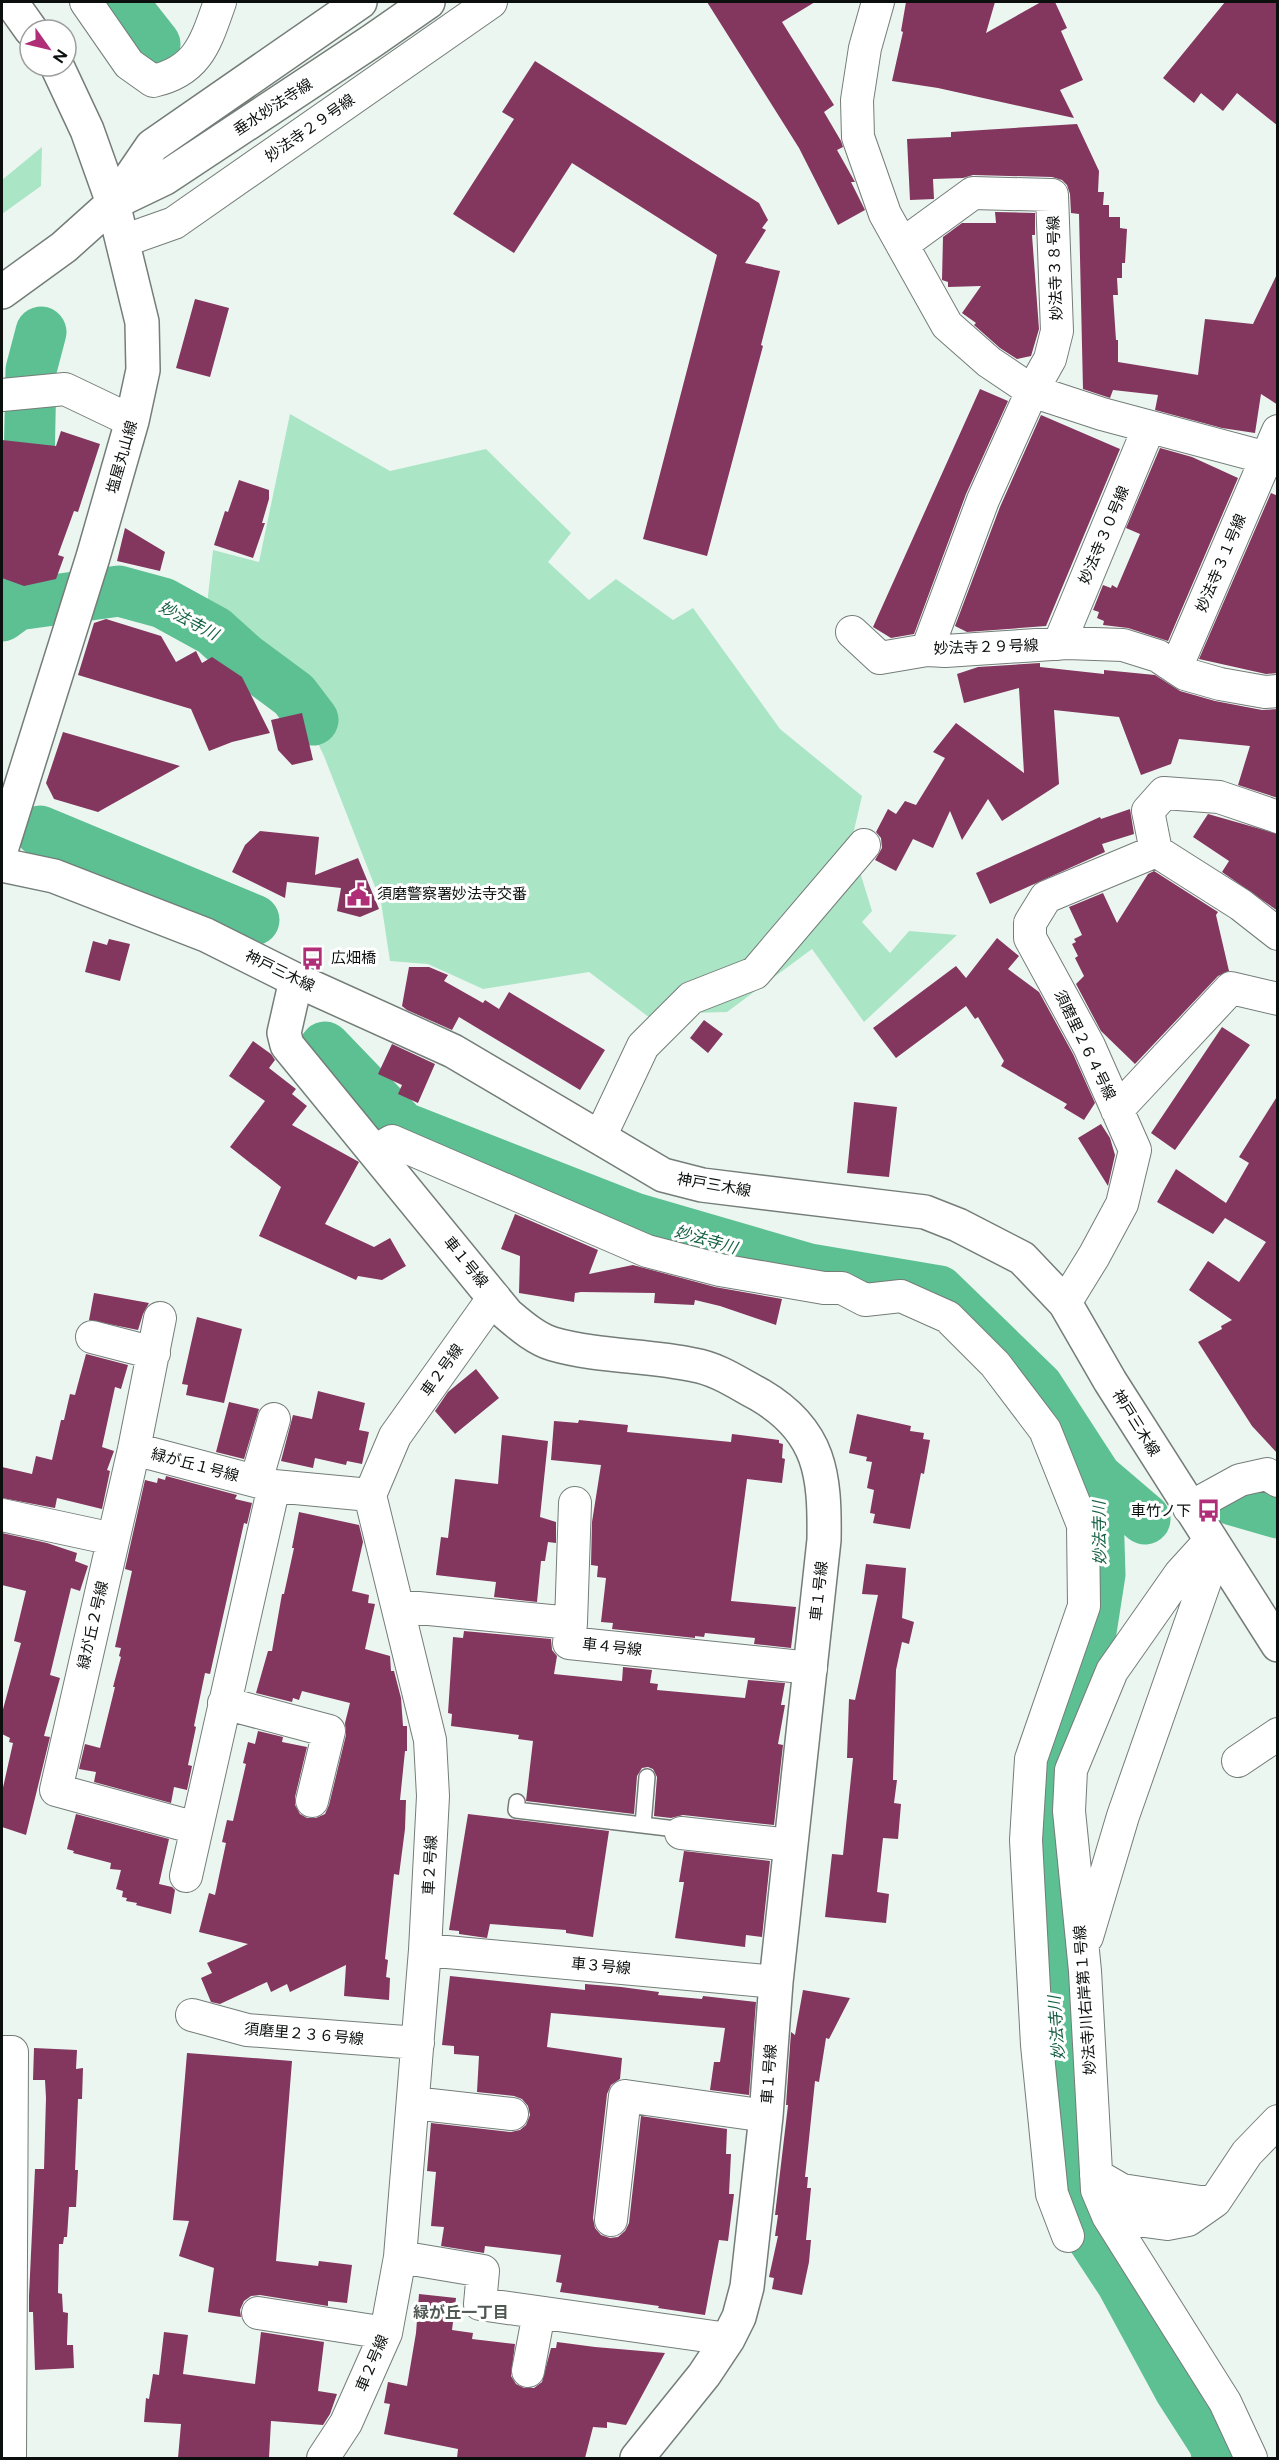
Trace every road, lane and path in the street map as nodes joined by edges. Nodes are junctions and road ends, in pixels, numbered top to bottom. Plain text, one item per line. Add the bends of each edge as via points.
1 (11, 2) edge
2 (86, 2) edge
3 (220, 2) edge
4 (360, 2) edge
5 (428, 2) edge
6 (491, 2) edge
7 (878, 2) edge
8 (22, 18) edge
9 (63, 78) edge
10 (291, 96) junction
11 (206, 109) junction
12 (314, 125) junction
13 (113, 203) junction
14 (123, 241) junction
15 (903, 244) junction
16 (2, 292) edge
17 (1032, 391) junction
18 (14, 393) edge
19 (132, 421) junction
20 (1149, 427) junction
21 (1274, 450) edge
22 (852, 632) dead end
23 (1059, 644) junction
24 (927, 650) junction
25 (1176, 668) junction
26 (1278, 691) edge
27 (1278, 817) edge
28 (864, 845) dead end
29 (2, 847) edge
30 (1156, 851) junction
31 (2, 865) edge
32 (1278, 934) edge
33 (296, 980) junction
34 (1278, 999) edge
35 (1117, 1110) junction
36 (600, 1137) junction
37 (375, 1151) junction
38 (494, 1297) junction
39 (1065, 1303) junction
40 (160, 1318) dead end
41 (92, 1337) dead end
42 (154, 1353) junction
43 (274, 1419) dead end
44 (134, 1449) junction
45 (1276, 1477) edge
46 (265, 1483) junction
47 (370, 1495) junction
48 (576, 1503) dead end
49 (9, 1508) edge
50 (1189, 1508) junction
51 (113, 1539) junction
52 (1215, 1548) junction
53 (398, 1606) junction
54 (571, 1623) junction
55 (1278, 1645) edge
56 (811, 1668) junction
57 (224, 1703) junction
58 (1278, 1734) edge
59 (1238, 1761) dead end
60 (647, 1777) dead end
61 (312, 1801) dead end
62 (517, 1802) dead end
63 (642, 1825) junction
64 (196, 1828) junction
65 (681, 1833) joint
66 (792, 1845) junction
67 (186, 1876) dead end
68 (425, 1950) junction
69 (1083, 1951) junction
70 (776, 1982) junction
71 (192, 2015) dead end
72 (417, 2043) junction
73 (2, 2052) edge
74 (412, 2103) junction
75 (512, 2114) dead end
76 (766, 2116) junction
77 (1278, 2121) edge
78 (1096, 2175) junction
79 (1215, 2201) junction
80 (1108, 2216) junction
81 (611, 2220) dead end
82 (1068, 2236) dead end
83 (400, 2257) junction
84 (258, 2313) dead end
85 (539, 2313) junction
86 (386, 2333) junction
87 (728, 2339) junction
88 (528, 2371) dead end
89 (7, 2440) edge
90 (323, 2458) edge
91 (637, 2458) edge
92 (1251, 2458) edge

1 - 8 street
2 - 3 street via 129,64 153,81 169,78 188,67 204,46
4 - 11 street, 垂水妙法寺線
5 - 10 street, 垂水妙法寺線
6 - 12 street, 妙法寺２９号線
7 - 15 street via 865,48 857,100 858,137 885,214
9 - 13 street, 塩屋丸山線 via 87,130
10 - 11 street
10 - 12 street
10 - 13 street, 垂水妙法寺線 via 165,178
11 - 13 street, 垂水妙法寺線 via 152,146
12 - 14 street, 妙法寺２９号線 via 174,224
13 - 14 street, 塩屋丸山線
13 - 16 street, 垂水妙法寺線 via 64,247
14 - 19 street, 塩屋丸山線 via 142,322 143,370
15 - 17 street via 947,325 989,362
15 - 17 street, 妙法寺３８号線 via 973,193 1052,195 1057,331 1050,358
17 - 20 street
17 - 24 street, 妙法寺２９号線 via 984,500
18 - 19 street via 65,389
19 - 29 street, 塩屋丸山線
20 - 21 street
20 - 23 street, 妙法寺３０号線
21 - 25 street, 妙法寺３１号線
22 - 24 street via 880,658
23 - 24 street, 妙法寺２９号線
23 - 25 street, 妙法寺２９号線 via 1123,645 1158,656
25 - 26 street, 妙法寺２９号線 via 1220,684
27 - 30 street via 1219,797 1164,793 1148,811
28 - 36 street via 755,973 691,998 643,1046
30 - 32 street via 1241,905
30 - 35 street, 須磨里２６４号線 via 1046,897 1030,923 1030,938 1089,1046
31 - 33 street, 神戸三木線 via 54,876 206,935
33 - 36 street, 神戸三木線 via 453,1051
33 - 37 street, 車１号線 via 284,1033 287,1045
34 - 35 street via 1231,988
35 - 39 street, 須磨里２６４号線 via 1135,1150 1122,1204
36 - 39 street, 神戸三木線 via 663,1175 702,1185 926,1212 1022,1258
37 - 38 street, 車１号線
37 - 82 street via 392,1141 647,1251 720,1270 842,1288 865,1300 901,1296 948,1317 995,1364 1045,1430 1083,1526 1084,1606 1031,1759 1026,1840 1037,2045 1052,2194
38 - 47 street, 車２号線 via 395,1436
38 - 56 street, 車１号線 via 519,1324 552,1343 696,1365 729,1378 792,1417 814,1449 824,1502
39 - 50 street, 神戸三木線
40 - 42 street, 緑が丘２号線
41 - 42 street
42 - 44 street, 緑が丘２号線
43 - 46 street, 緑が丘１号線
44 - 46 street, 緑が丘１号線
44 - 51 street, 緑が丘２号線
45 - 50 street via 1267,1474 1240,1480
46 - 47 street, 緑が丘１号線
46 - 57 street
47 - 53 street, 車２号線
48 - 54 street
49 - 51 street
50 - 52 street, 神戸三木線
51 - 64 street, 緑が丘２号線 via 56,1790
52 - 55 street, 神戸三木線
52 - 69 street via 1123,1816
52 - 69 street, 妙法寺川右岸第１号線 via 1180,1574 1112,1671 1071,1770 1069,1811
53 - 54 street, 車４号線
53 - 68 street, 車２号線 via 430,1740 433,1796
54 - 56 street, 車４号線 via 569,1642
56 - 66 street, 車１号線
57 - 61 street via 329,1731
57 - 64 street
58 - 59 street
60 - 63 lane
62 - 63 lane via 516,1810
63 - 65 lane
64 - 67 street
65 - 66 street
66 - 70 street, 車１号線
68 - 70 street, 車３号線
68 - 72 street, 車２号線
69 - 78 street, 妙法寺川右岸第１号線
70 - 76 street, 車１号線
71 - 72 street, 須磨里２３６号線 via 247,2030
72 - 74 street, 車２号線
73 - 89 street via 12,2052
74 - 75 street
74 - 83 street, 車２号線
76 - 81 street via 625,2096
76 - 87 street, 車１号線 via 747,2287 740,2317
77 - 79 street via 1247,2153
78 - 79 street via 1122,2190
78 - 80 street, 妙法寺川右岸第１号線
79 - 80 street via 1188,2220 1167,2224
80 - 92 street, 妙法寺川右岸第１号線 via 1225,2402
83 - 85 street via 483,2271 480,2304
83 - 86 street, 車２号線
84 - 86 street
85 - 87 street
85 - 88 street
86 - 90 street, 車２号線 via 346,2423
87 - 91 street, 車１号線

